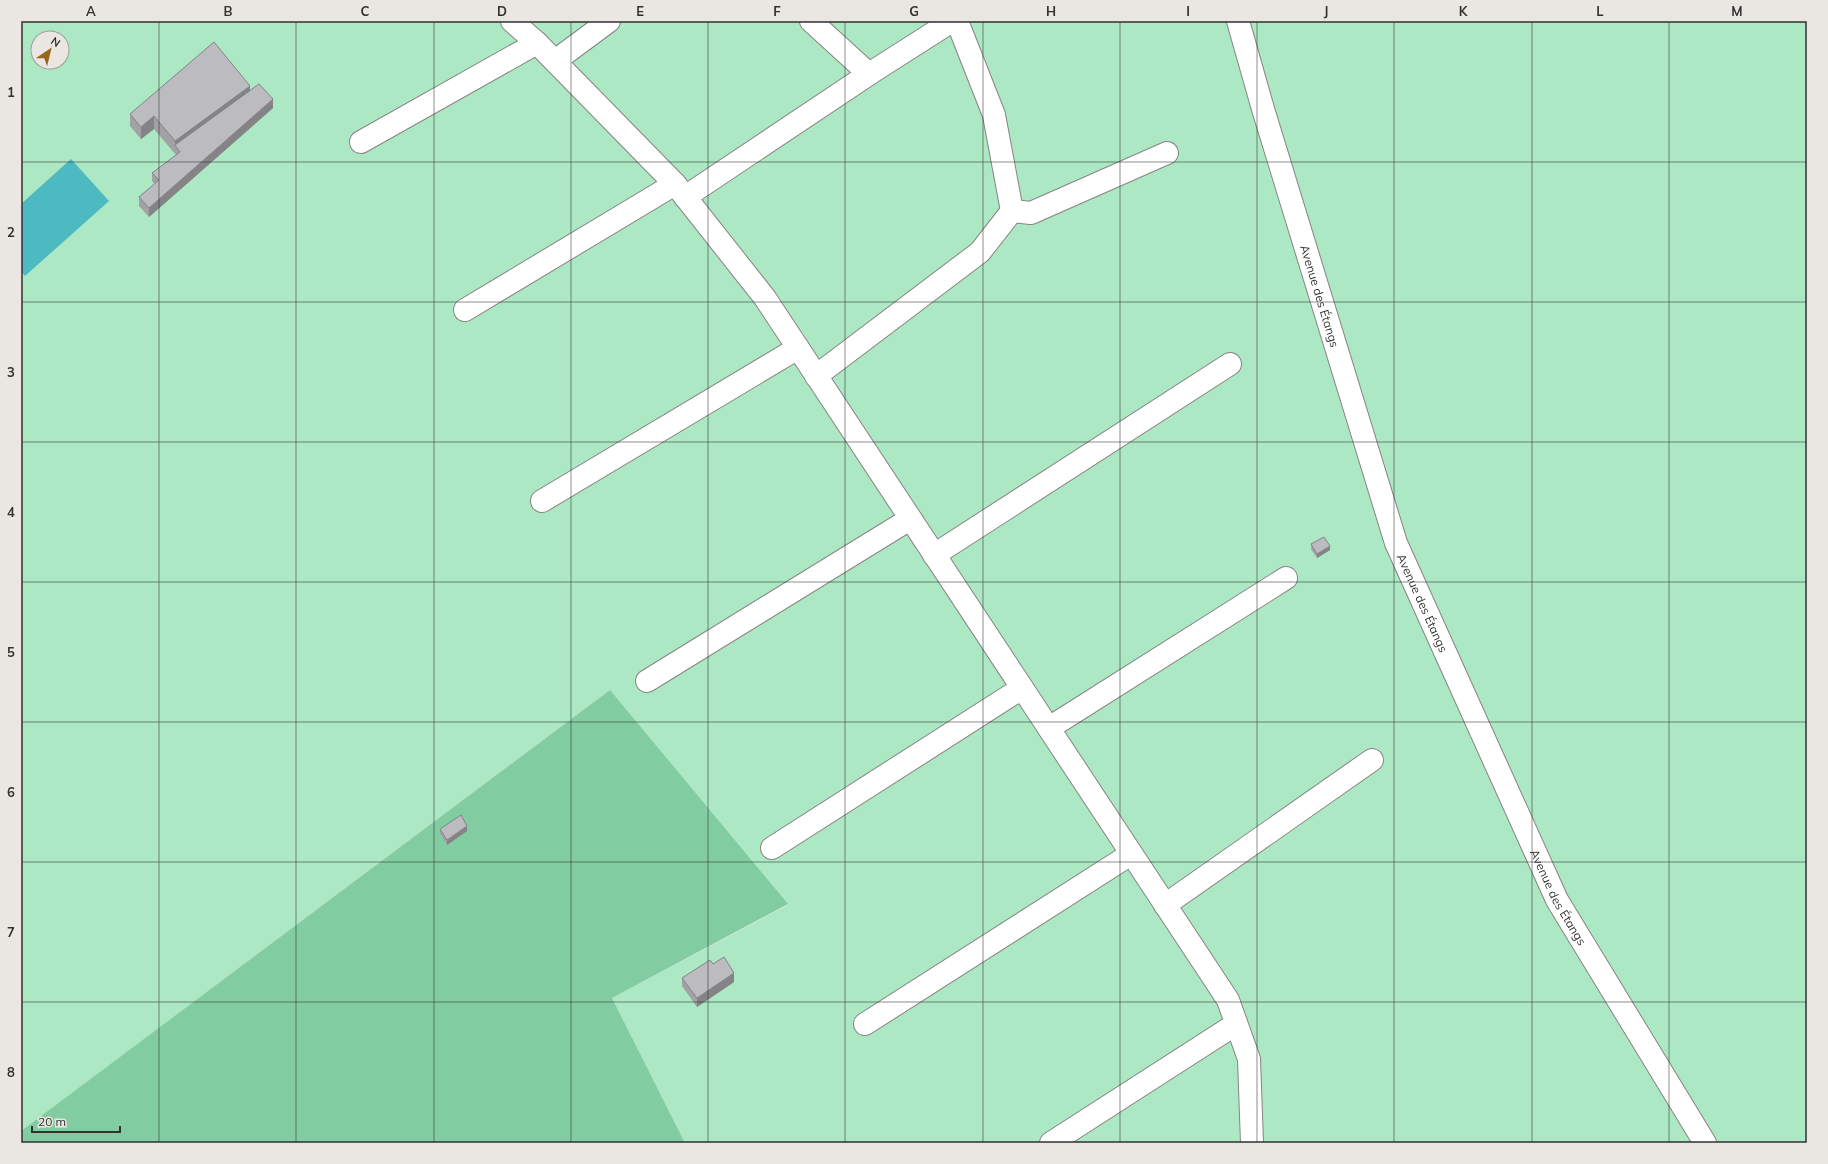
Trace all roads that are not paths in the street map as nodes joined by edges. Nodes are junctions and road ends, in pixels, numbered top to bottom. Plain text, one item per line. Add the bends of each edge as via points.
1 (512, 21) edge
2 (609, 21) edge
3 (811, 21) edge
4 (952, 21) edge
5 (957, 21) edge
6 (1238, 21) edge
7 (537, 44) junction
8 (555, 61) junction
9 (869, 74) junction
10 (362, 142) dead end
11 (1167, 152) dead end
12 (680, 190) junction
13 (1012, 211) junction
14 (466, 310) dead end
15 (798, 348) junction
16 (1230, 364) dead end
17 (816, 376) junction
18 (542, 502) dead end
19 (910, 519) junction
20 (934, 555) junction
21 (1286, 578) dead end
22 (647, 681) dead end
23 (1022, 688) junction
24 (1049, 728) junction
25 (1372, 760) dead end
26 (772, 848) dead end
27 (1131, 854) junction
28 (1165, 905) junction
29 (865, 1024) dead end
30 (1236, 1024) junction
31 (1052, 1143) edge
32 (1252, 1143) edge
33 (1705, 1143) edge

1 - 7 street
2 - 8 street
3 - 9 street
4 - 9 street
5 - 13 street via 994,115
6 - 33 street, Avenue des Étangs via 1267,124 1396,543 1557,900
7 - 8 street
7 - 10 street
8 - 12 street
9 - 12 street
11 - 13 street via 1031,213
12 - 14 street
12 - 15 street via 765,298
13 - 17 street via 980,252
15 - 17 street
15 - 18 street
16 - 20 street
17 - 19 street
19 - 20 street
19 - 22 street
20 - 23 street
21 - 24 street
23 - 24 street
23 - 26 street
24 - 27 street
25 - 28 street
27 - 28 street
27 - 29 street
28 - 30 street via 1228,1000
30 - 31 street
30 - 32 street via 1249,1059

